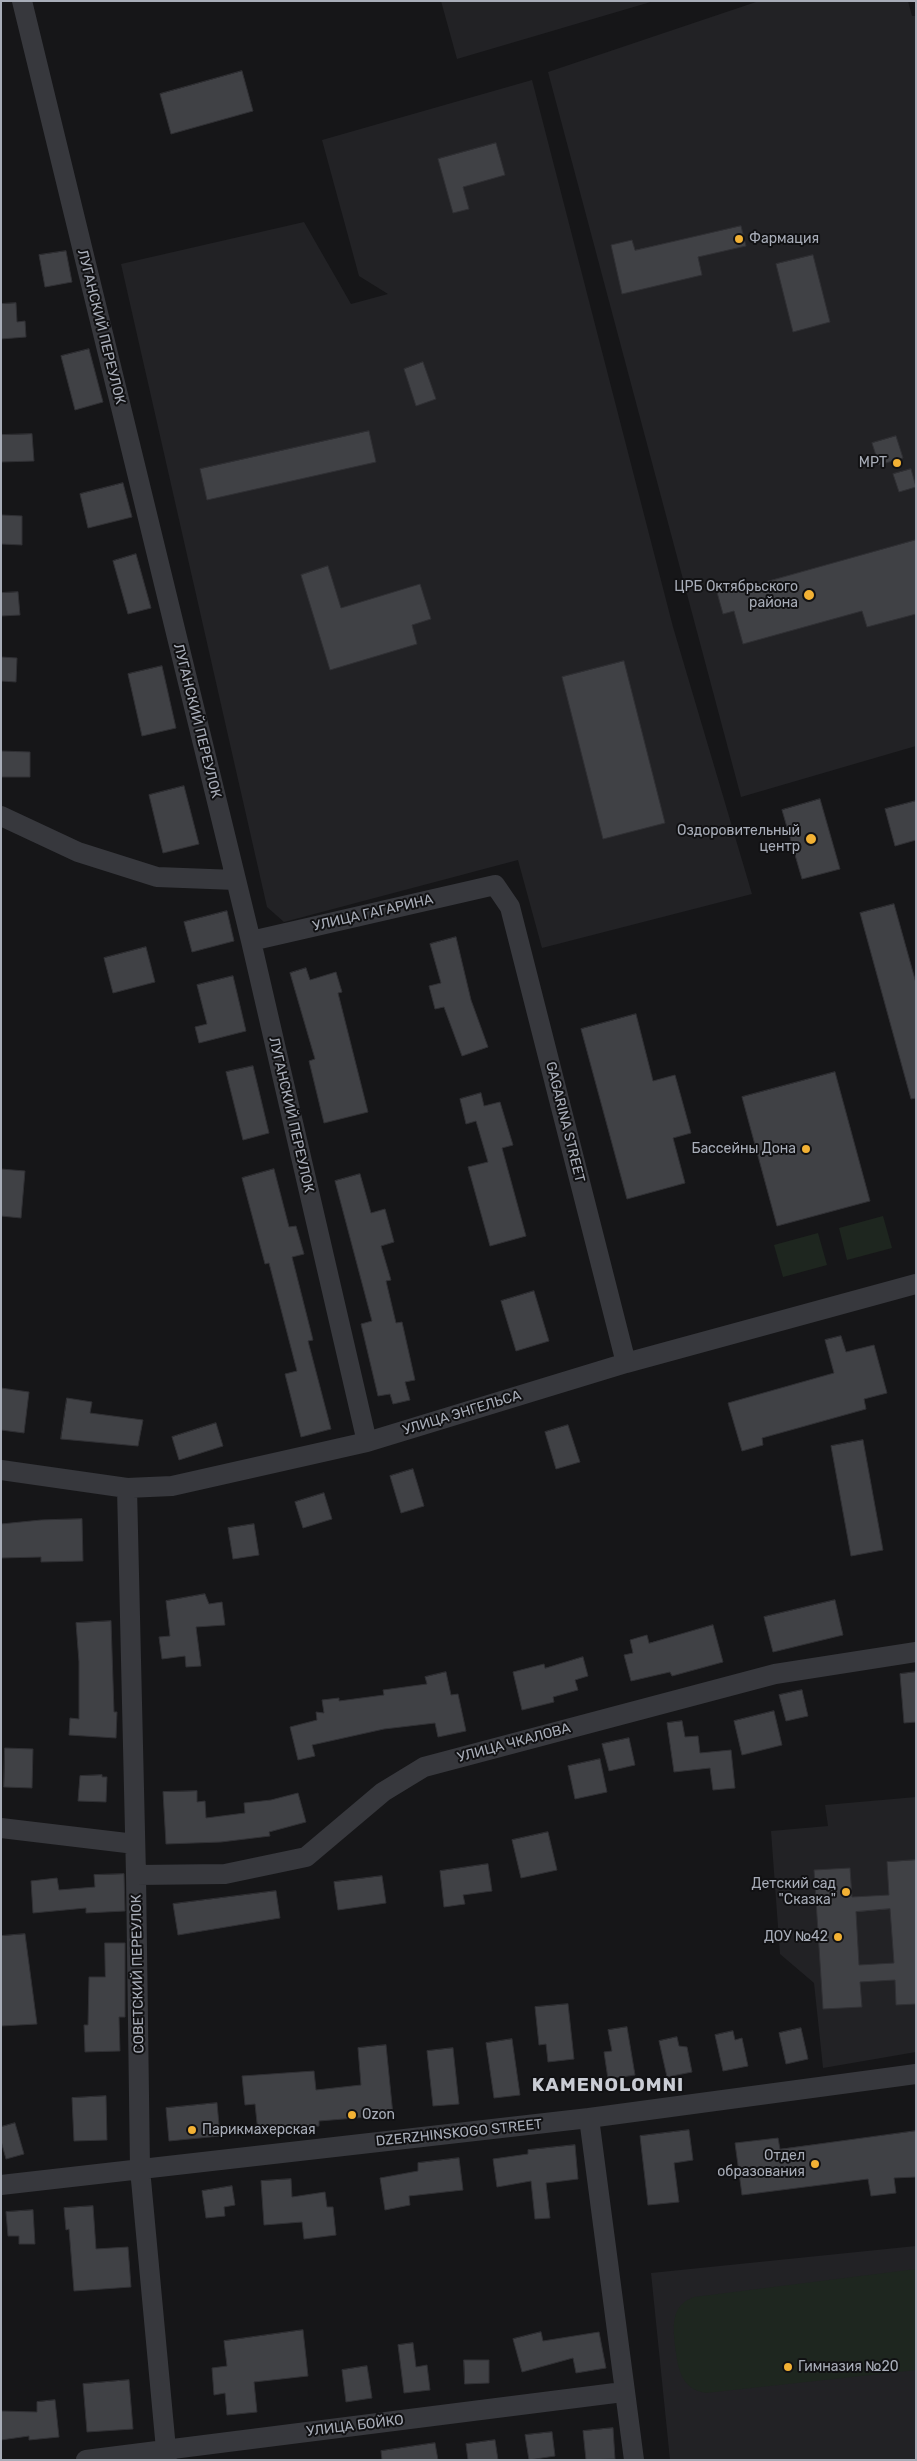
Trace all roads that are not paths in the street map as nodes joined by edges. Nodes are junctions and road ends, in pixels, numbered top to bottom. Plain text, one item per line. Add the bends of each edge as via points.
1 (22, 1) edge
2 (1, 816) edge
3 (236, 880) junction
4 (251, 941) junction
5 (916, 1284) edge
6 (626, 1363) junction
7 (367, 1442) junction
8 (1, 1470) edge
9 (127, 1488) junction
10 (916, 1652) edge
11 (1, 1828) edge
12 (135, 1844) junction
13 (136, 1875) junction
14 (916, 2074) edge
15 (589, 2118) junction
16 (140, 2169) junction
17 (1, 2185) edge
18 (624, 2392) junction
19 (167, 2455) edge
20 (86, 2460) edge
21 (634, 2460) edge

1 - 3 street, ЛУГАНСКИЙ ПЕРЕУЛОК
2 - 3 street via 78,852 156,877
3 - 4 street, ЛУГАНСКИЙ ПЕРЕУЛОК
4 - 6 street, УЛИЦА ГАГАРИНА via 496,885 510,907
4 - 7 street, ЛУГАНСКИЙ ПЕРЕУЛОК
5 - 6 street, УЛИЦА ЭНГЕЛЬСА
6 - 7 street, УЛИЦА ЭНГЕЛЬСА
7 - 9 street, УЛИЦА ЭНГЕЛЬСА via 172,1486
8 - 9 street, УЛИЦА ЭНГЕЛЬСА
9 - 12 street, СОВЕТСКИЙ ПЕРЕУЛОК
10 - 13 street, УЛИЦА ЧКАЛОВА via 775,1674 424,1767 383,1792 306,1857 225,1874
11 - 12 street
12 - 13 street, СОВЕТСКИЙ ПЕРЕУЛОК
13 - 16 street, СОВЕТСКИЙ ПЕРЕУЛОК
14 - 15 street, DZERZHINSKOGO STREET
15 - 16 street, DZERZHINSKOGO STREET
15 - 18 street
16 - 17 street, DZERZHINSKOGO STREET
16 - 19 street, СОВЕТСКИЙ ПЕРЕУЛОК
18 - 19 street, УЛИЦА БОЙКО
18 - 21 street
19 - 20 street, УЛИЦА БОЙКО

